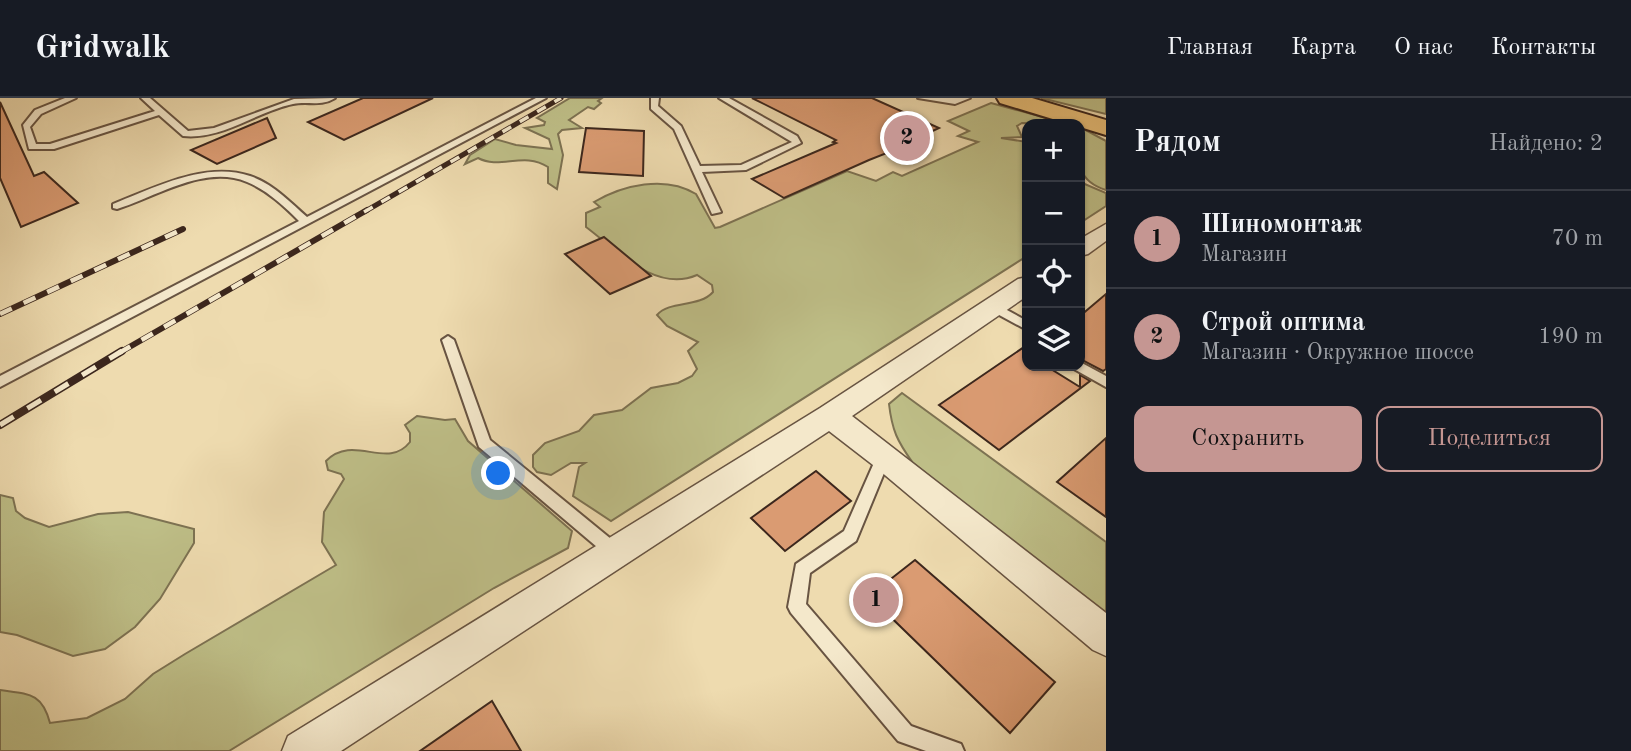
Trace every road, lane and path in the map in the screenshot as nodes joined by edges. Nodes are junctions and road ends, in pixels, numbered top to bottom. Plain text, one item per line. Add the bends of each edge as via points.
1 (72, 98) edge
2 (145, 98) edge
3 (331, 98) edge
4 (542, 98) edge
5 (655, 98) edge
6 (723, 98) edge
7 (922, 98) edge
8 (966, 98) edge
9 (1008, 98) edge
10 (160, 112) junction
11 (1106, 128) edge
12 (698, 169) junction
13 (117, 206) dead end
14 (716, 212) dead end
15 (307, 222) junction
16 (1106, 231) edge
17 (1085, 246) edge
18 (1022, 288) edge
19 (994, 307) junction
20 (1022, 323) edge
21 (448, 340) dead end
22 (1085, 370) edge
23 (0, 382) edge
24 (1106, 382) edge
25 (830, 416) junction
26 (884, 456) junction
27 (616, 553) junction
28 (1106, 637) edge
29 (303, 751) edge
30 (954, 751) edge

1 - 10 lane via 38,112 26,127 32,147 51,147
2 - 10 lane
3 - 10 lane via 316,104 296,101 201,134 186,134
4 - 15 lane
5 - 12 lane via 654,107 678,128
6 - 12 lane via 797,143 743,168
7 - 8 lane via 955,102
9 - 11 main road
12 - 14 lane
13 - 15 lane via 186,180 210,175 245,177 273,192
15 - 23 lane
16 - 17 street
18 - 19 street
19 - 20 lane
19 - 25 street
21 - 27 lane via 484,443
22 - 24 lane
25 - 26 street
25 - 27 street
26 - 28 street
26 - 30 lane via 850,536 802,569 797,607 905,734
27 - 29 street

